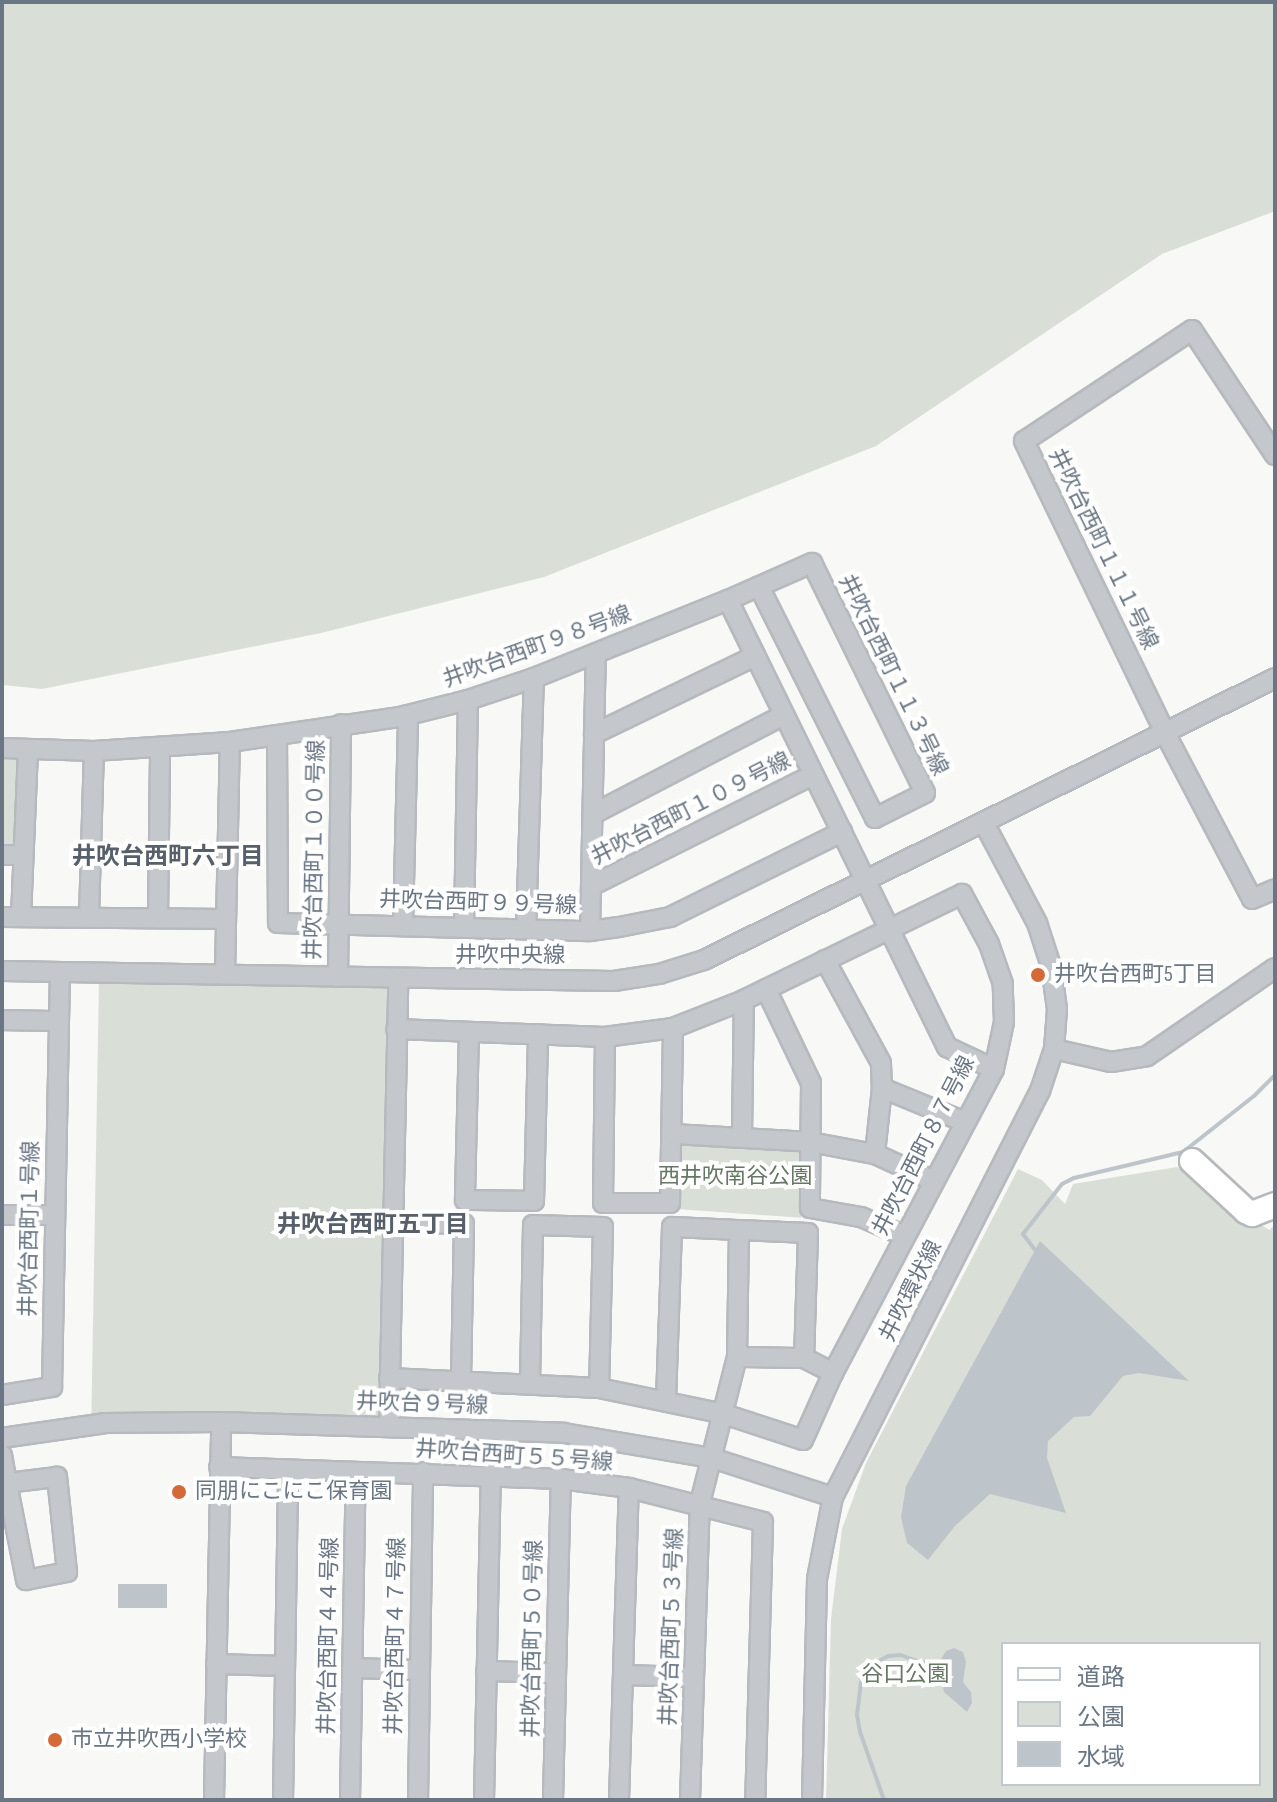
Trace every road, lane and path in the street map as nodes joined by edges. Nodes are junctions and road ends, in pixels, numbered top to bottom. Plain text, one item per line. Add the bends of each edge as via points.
1 (1275, 455) edge
2 (759, 586) junction
3 (728, 600) junction
4 (596, 654) junction
5 (755, 656) junction
6 (534, 678) junction
7 (1275, 678) edge
8 (468, 700) junction
9 (408, 715) junction
10 (784, 715) junction
11 (341, 724) junction
12 (830, 730) junction
13 (1165, 733) junction
14 (594, 734) junction
15 (277, 737) junction
16 (230, 742) junction
17 (798, 744) junction
18 (2, 748) edge
19 (160, 748) junction
20 (28, 749) junction
21 (94, 751) junction
22 (813, 775) junction
23 (593, 814) junction
24 (984, 823) junction
25 (842, 832) junction
26 (2, 855) edge
27 (23, 855) junction
28 (865, 882) junction
29 (591, 886) junction
30 (1275, 889) edge
31 (12, 917) edge
32 (89, 917) junction
33 (158, 918) junction
34 (226, 919) junction
35 (338, 924) junction
36 (403, 925) junction
37 (464, 926) junction
38 (526, 929) junction
39 (889, 930) junction
40 (590, 931) junction
41 (825, 960) junction
42 (1275, 968) edge
43 (2, 971) edge
44 (60, 972) junction
45 (225, 973) junction
46 (338, 977) junction
47 (398, 979) junction
48 (766, 989) junction
49 (744, 1000) junction
50 (2, 1020) edge
51 (58, 1021) junction
52 (673, 1028) junction
53 (396, 1029) junction
54 (469, 1032) junction
55 (538, 1034) junction
56 (605, 1037) junction
57 (1054, 1049) junction
58 (994, 1069) junction
59 (882, 1088) junction
60 (965, 1122) junction
61 (673, 1134) junction
62 (742, 1135) junction
63 (810, 1142) junction
64 (875, 1154) junction
65 (1192, 1161) dead end
66 (934, 1181) junction
67 (1275, 1205) edge
68 (2, 1215) edge
69 (54, 1215) junction
70 (391, 1222) junction
71 (739, 1230) junction
72 (905, 1236) junction
73 (737, 1357) junction
74 (804, 1358) junction
75 (833, 1373) junction
76 (389, 1378) junction
77 (461, 1379) junction
78 (530, 1383) junction
79 (599, 1388) junction
80 (2, 1395) edge
81 (666, 1400) junction
82 (724, 1414) junction
83 (221, 1422) junction
84 (389, 1426) junction
85 (2, 1438) edge
86 (2, 1455) edge
87 (712, 1458) junction
88 (219, 1467) junction
89 (288, 1471) junction
90 (356, 1472) junction
91 (423, 1472) junction
92 (491, 1474) junction
93 (561, 1479) junction
94 (7, 1483) junction
95 (629, 1488) junction
96 (833, 1497) junction
97 (700, 1503) junction
98 (216, 1664) junction
99 (285, 1666) junction
100 (352, 1668) junction
101 (420, 1670) junction
102 (486, 1671) junction
103 (556, 1673) junction
104 (623, 1675) junction
105 (694, 1677) junction
106 (214, 1800) edge
107 (283, 1800) edge
108 (350, 1800) edge
109 (418, 1800) edge
110 (484, 1800) edge
111 (553, 1800) edge
112 (619, 1800) edge
113 (690, 1800) edge
114 (755, 1800) edge
115 (812, 1800) edge

1 - 13 street, 井吹台西町１１１号線 via 1192,330 1024,441
2 - 3 street, 井吹台西町１１３号線
2 - 12 street, 井吹台西町１１３号線
2 - 12 street, 井吹台西町１１３号線 via 812,563 925,793 875,818
3 - 4 street, 井吹台西町９８号線
3 - 5 street
4 - 6 street, 井吹台西町９８号線
4 - 14 street
5 - 10 street
5 - 14 street
6 - 8 street, 井吹台西町９８号線
6 - 38 street
7 - 13 street
8 - 9 street, 井吹台西町９８号線
8 - 37 street
9 - 11 street, 井吹台西町９８号線
9 - 36 street
10 - 17 street
10 - 23 street
11 - 15 street, 井吹台西町９８号線
11 - 35 street, 井吹台西町１００号線
12 - 17 street
13 - 24 street
13 - 30 street via 1252,899
14 - 23 street
15 - 16 street, 井吹台西町９８号線
15 - 35 street, 井吹台西町９９号線 via 278,923
16 - 19 street, 井吹台西町９８号線
16 - 34 street
17 - 22 street
18 - 20 street, 井吹台西町９８号線
19 - 21 street, 井吹台西町９８号線
19 - 33 street
20 - 21 street, 井吹台西町９８号線
20 - 27 street
21 - 32 street
22 - 25 street
22 - 29 street, 井吹台西町１０９号線
23 - 29 street
24 - 28 street, 井吹中央線
24 - 57 street, 井吹環状線 via 1037,923 1051,966 1057,1009
25 - 28 street
25 - 40 street, 井吹台西町９９号線 via 670,917
26 - 27 street
27 - 31 street
28 - 39 street
28 - 47 street, 井吹中央線 via 704,960 659,974 614,981
29 - 40 street
31 - 32 street
32 - 33 street
33 - 34 street
34 - 45 street
35 - 36 street, 井吹台西町９９号線
35 - 46 street, 井吹台西町１００号線
36 - 37 street, 井吹台西町９９号線
37 - 38 street, 井吹台西町９９号線
38 - 40 street, 井吹台西町９９号線
39 - 41 street, 井吹台西町８７号線
39 - 58 street via 947,1047
39 - 58 street, 井吹台西町８７号線 via 962,894 1003,984 1004,1022
41 - 48 street, 井吹台西町８７号線
41 - 59 street via 881,1063
42 - 57 street via 1147,1056 1111,1062
43 - 44 street, 井吹中央線
44 - 45 street, 井吹中央線
44 - 51 street, 井吹台西町１号線
45 - 46 street, 井吹中央線
46 - 47 street, 井吹中央線
47 - 53 street
48 - 49 street, 井吹台西町８７号線
48 - 63 street via 811,1083
49 - 52 street, 井吹台西町８７号線
49 - 62 street
50 - 51 street
51 - 69 street, 井吹台西町１号線
52 - 56 street, 井吹台西町８７号線
52 - 61 street
53 - 54 street, 井吹台西町８７号線
53 - 70 street
54 - 55 street, 井吹台西町８７号線
54 - 55 street via 465,1200 534,1201
55 - 56 street, 井吹台西町８７号線
56 - 61 street via 603,1203 670,1203
57 - 96 street, 井吹環状線 via 1040,1091
58 - 60 street, 井吹台西町８７号線
59 - 60 street
59 - 64 street
60 - 66 street, 井吹台西町８７号線
61 - 62 street
62 - 63 street
63 - 64 street
63 - 72 street via 810,1208 861,1217
64 - 66 street
65 - 67 main road via 1246,1211 1252,1214
66 - 72 street, 井吹台西町８７号線
68 - 69 street
69 - 80 street, 井吹台西町１号線 via 52,1387
70 - 76 street
70 - 77 street via 464,1224
71 - 73 street, 井吹台西町５３号線
71 - 74 street via 808,1233
71 - 81 street via 672,1227
72 - 75 street, 井吹台西町８７号線
73 - 74 street
73 - 82 street, 井吹台西町５３号線
74 - 75 street
75 - 82 street, 井吹台西町８７号線 via 803,1440
76 - 77 street, 井吹台西町８７号線
76 - 84 street
77 - 78 street, 井吹台西町８７号線
78 - 79 street, 井吹台西町８７号線
78 - 79 street via 533,1225 603,1227
79 - 81 street, 井吹台西町８７号線
81 - 82 street, 井吹台西町８７号線
82 - 87 street, 井吹台西町５３号線
83 - 84 street, 井吹台９号線
83 - 85 street, 井吹台９号線 via 106,1423
83 - 88 street
84 - 87 street, 井吹台９号線 via 564,1433
86 - 94 street
87 - 96 street, 井吹台９号線
87 - 97 street, 井吹台西町５３号線
88 - 89 street, 井吹台西町５５号線
88 - 98 street
89 - 90 street, 井吹台西町５５号線
89 - 99 street, 井吹台西町４４号線
90 - 91 street, 井吹台西町５５号線
90 - 100 street, 井吹台西町４４号線
91 - 92 street, 井吹台西町５５号線
91 - 101 street, 井吹台西町４７号線
92 - 93 street, 井吹台西町５５号線
92 - 102 street
93 - 95 street, 井吹台西町５５号線
93 - 103 street, 井吹台西町５０号線
94 - 94 street via 26,1580 67,1572 57,1477
95 - 97 street, 井吹台西町５５号線
95 - 104 street
96 - 115 street, 井吹環状線 via 817,1579
97 - 105 street, 井吹台西町５３号線
97 - 114 street, 井吹台西町５５号線 via 763,1522
98 - 99 street
98 - 106 street
99 - 107 street, 井吹台西町４４号線
100 - 101 street
100 - 108 street, 井吹台西町４４号線
101 - 109 street, 井吹台西町４７号線
102 - 103 street
102 - 110 street
103 - 111 street, 井吹台西町５０号線
104 - 105 street
104 - 112 street
105 - 113 street, 井吹台西町５３号線

